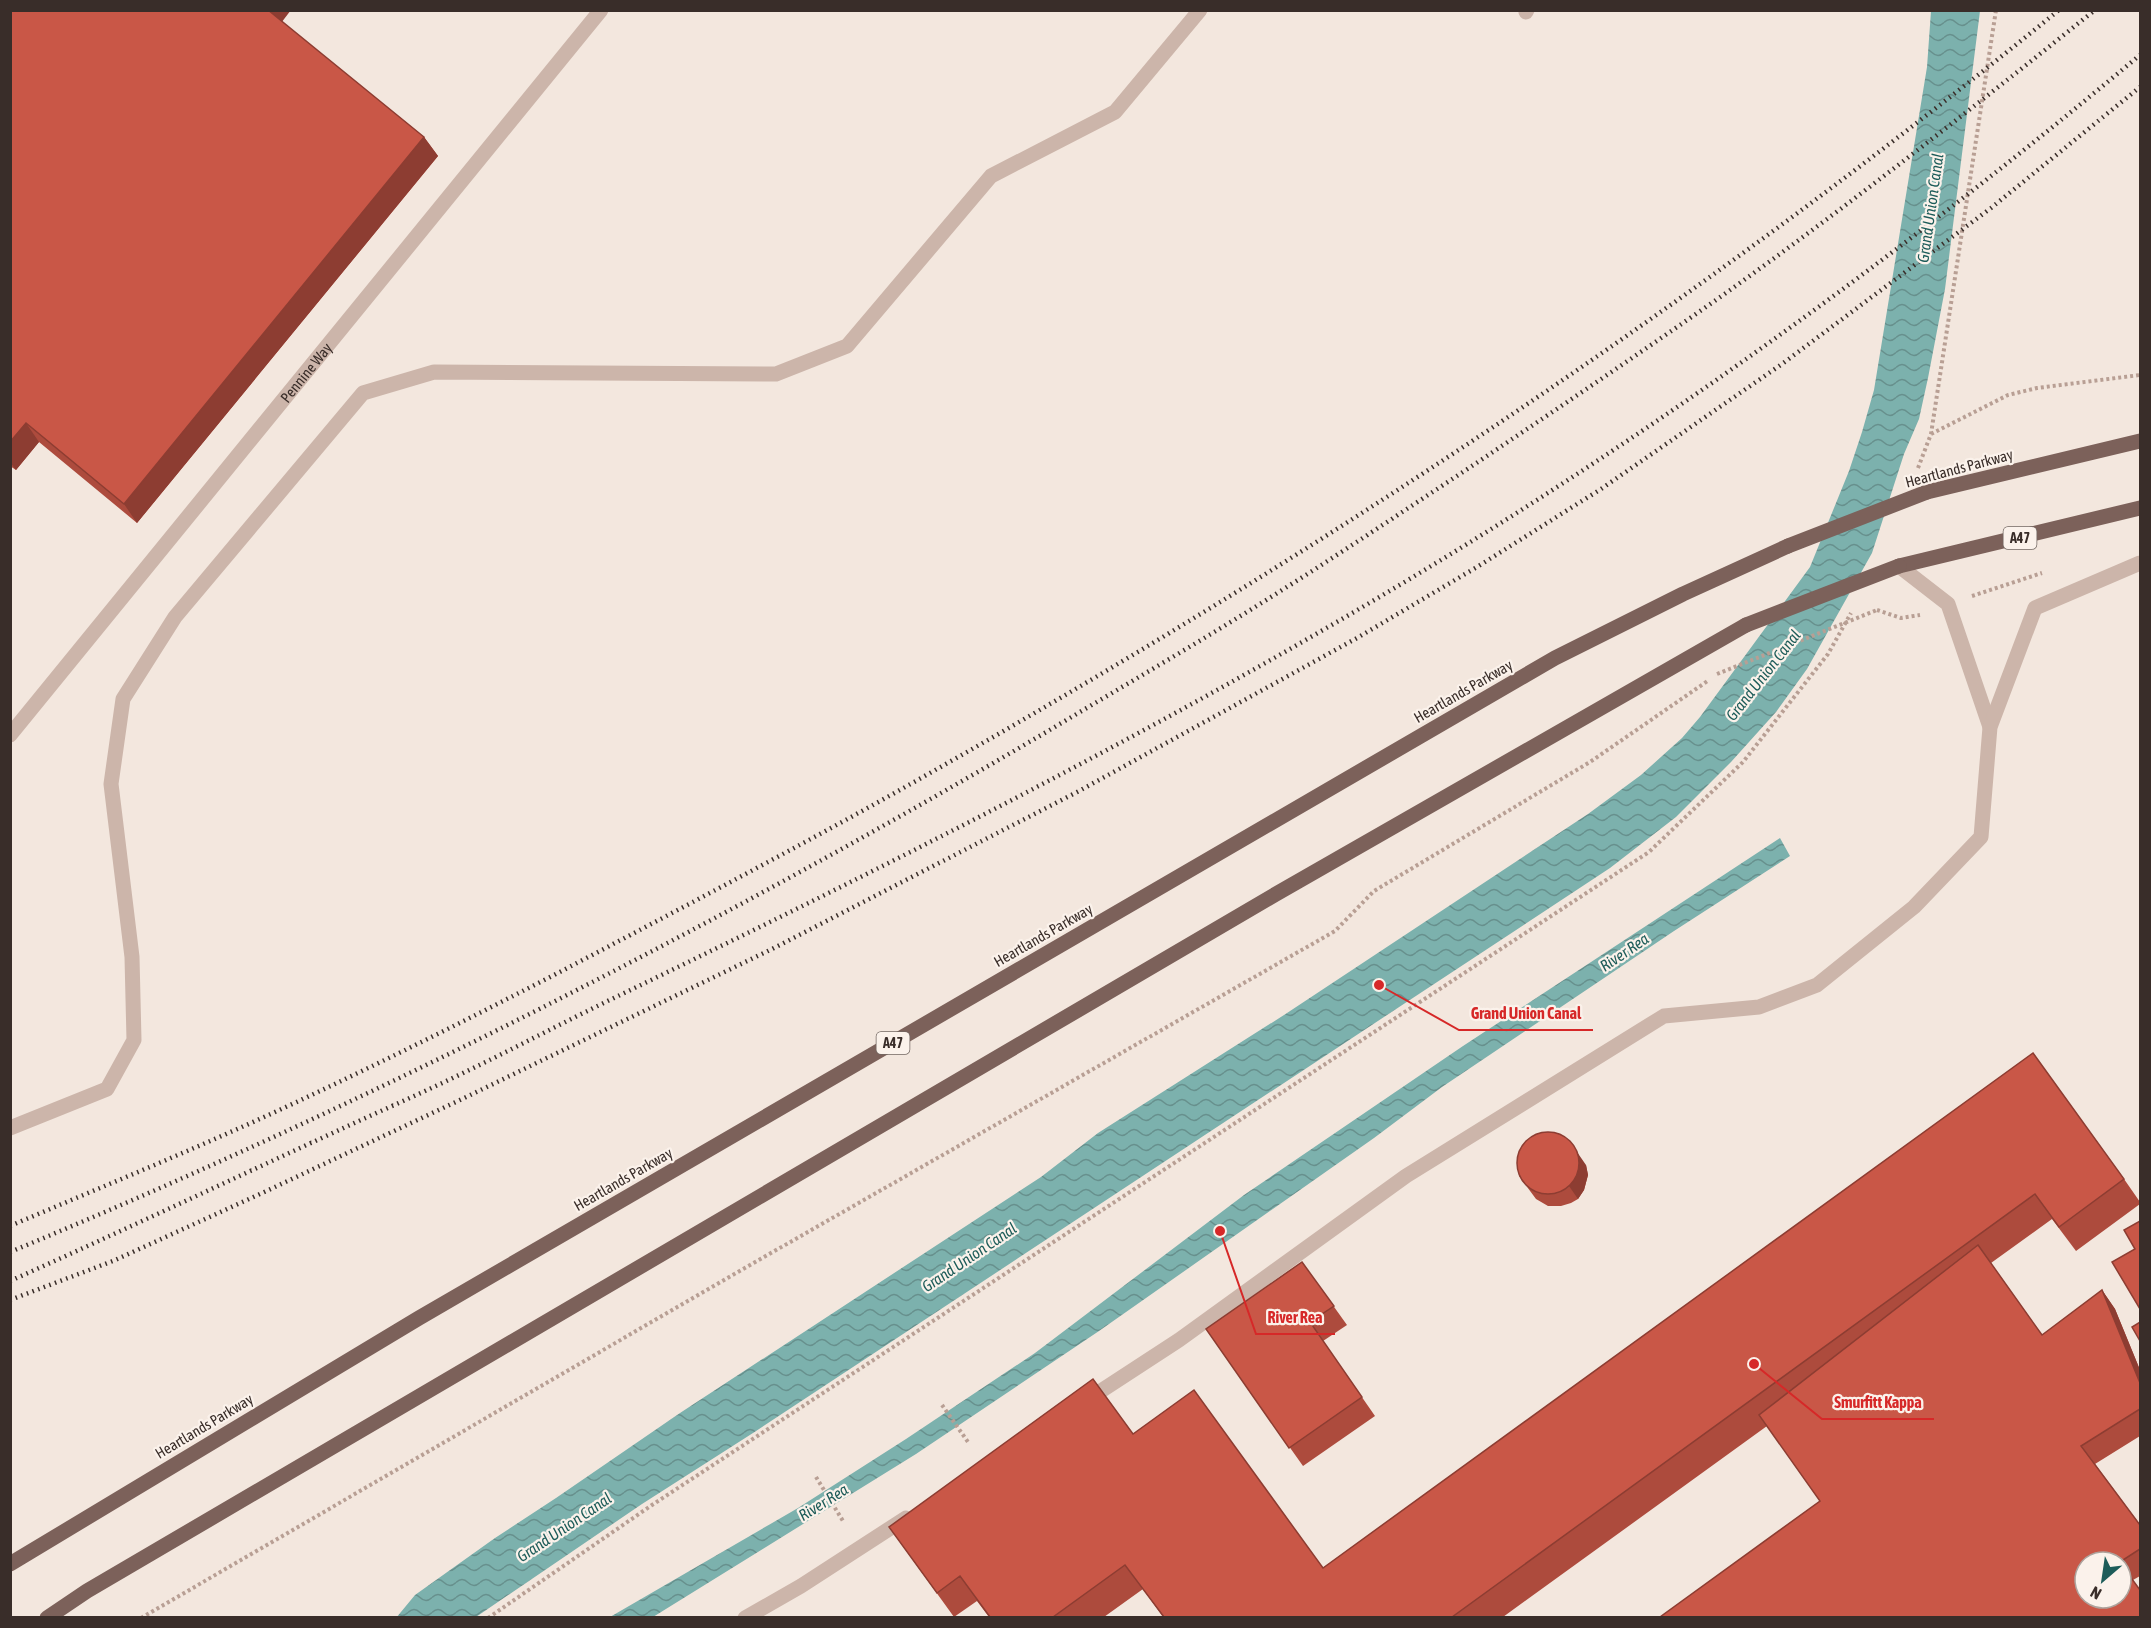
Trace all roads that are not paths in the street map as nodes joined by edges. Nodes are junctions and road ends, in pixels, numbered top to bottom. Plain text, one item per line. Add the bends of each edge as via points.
1 (601, 10) edge
2 (1200, 10) edge
3 (2140, 441) edge
4 (2140, 508) edge
5 (2140, 563) edge
6 (1899, 566) junction
7 (1990, 727) junction
8 (10, 735) edge
9 (10, 1128) edge
10 (1070, 1411) edge
11 (920, 1508) edge
12 (10, 1564) edge
13 (47, 1617) edge
14 (746, 1617) edge

1 - 8 lane, Pennine Way
2 - 9 lane via 1115,111 991,176 847,346 776,374 434,372 363,393 176,618 123,699 111,784 132,957 134,1040 107,1089
3 - 12 main road, Heartlands Parkway / A47, bridge via 1927,492 1788,546 1555,658 419,1318
4 - 6 main road, A47
5 - 7 lane via 2036,608
6 - 7 lane via 1948,603
6 - 13 main road, A47, bridge via 1746,625 1256,906
7 - 10 lane via 1981,837 1914,907 1817,985 1759,1007 1664,1016 1406,1176 1179,1340
11 - 14 lane

